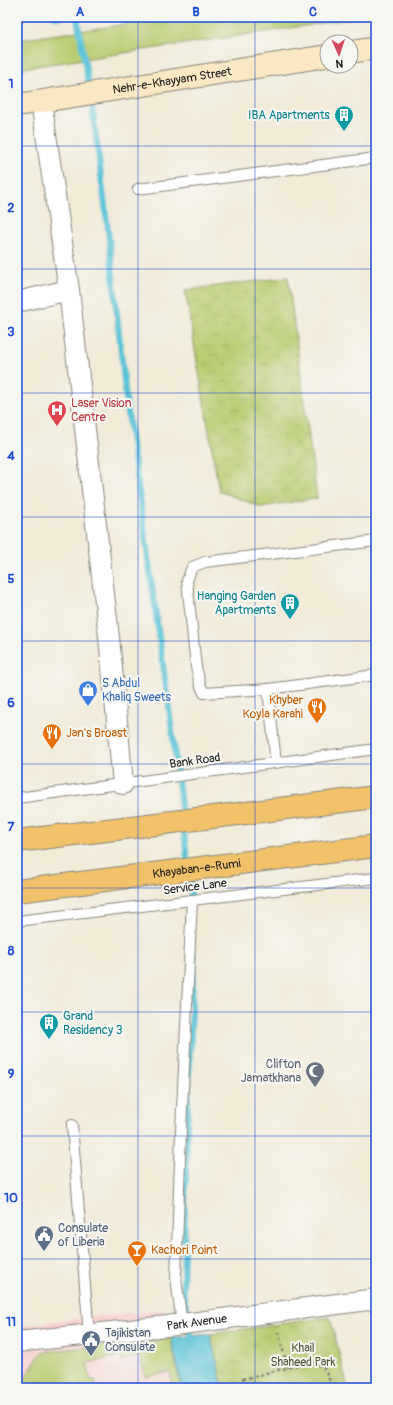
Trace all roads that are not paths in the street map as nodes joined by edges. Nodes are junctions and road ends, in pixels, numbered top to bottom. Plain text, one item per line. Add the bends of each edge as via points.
1 (376, 48) edge
2 (359, 51) edge
3 (319, 57) edge
4 (41, 101) junction
5 (17, 105) edge
6 (376, 158) edge
7 (138, 189) dead end
8 (69, 290) junction
9 (17, 302) edge
10 (376, 541) edge
11 (376, 676) edge
12 (268, 689) junction
13 (376, 749) edge
14 (276, 763) junction
15 (123, 784) junction
16 (376, 797) edge
17 (17, 798) edge
18 (17, 841) edge
19 (376, 846) edge
20 (376, 878) edge
21 (17, 891) edge
22 (192, 900) junction
23 (17, 921) edge
24 (72, 1125) dead end
25 (376, 1299) edge
26 (182, 1325) junction
27 (89, 1335) junction
28 (17, 1342) edge

1 - 2 street
3 - 4 street, Nehr-e-Khayyam Street
4 - 5 street, Nehr-e-Khayyam Street
4 - 8 street
6 - 7 lane
8 - 9 street
8 - 15 street via 109,637
10 - 12 lane via 205,562 192,567 187,581 196,667 204,692
11 - 12 lane
12 - 14 lane
13 - 14 lane, Bank Road
14 - 15 lane, Bank Road
15 - 17 lane, Bank Road
16 - 18 main road
19 - 21 main road, Khayaban-e-Rumi
20 - 22 lane, Service Lane
22 - 23 lane, Service Lane
22 - 26 lane via 176,1277
24 - 27 lane
25 - 26 street, Park Avenue
26 - 27 street, Park Avenue
27 - 28 street, Park Avenue

